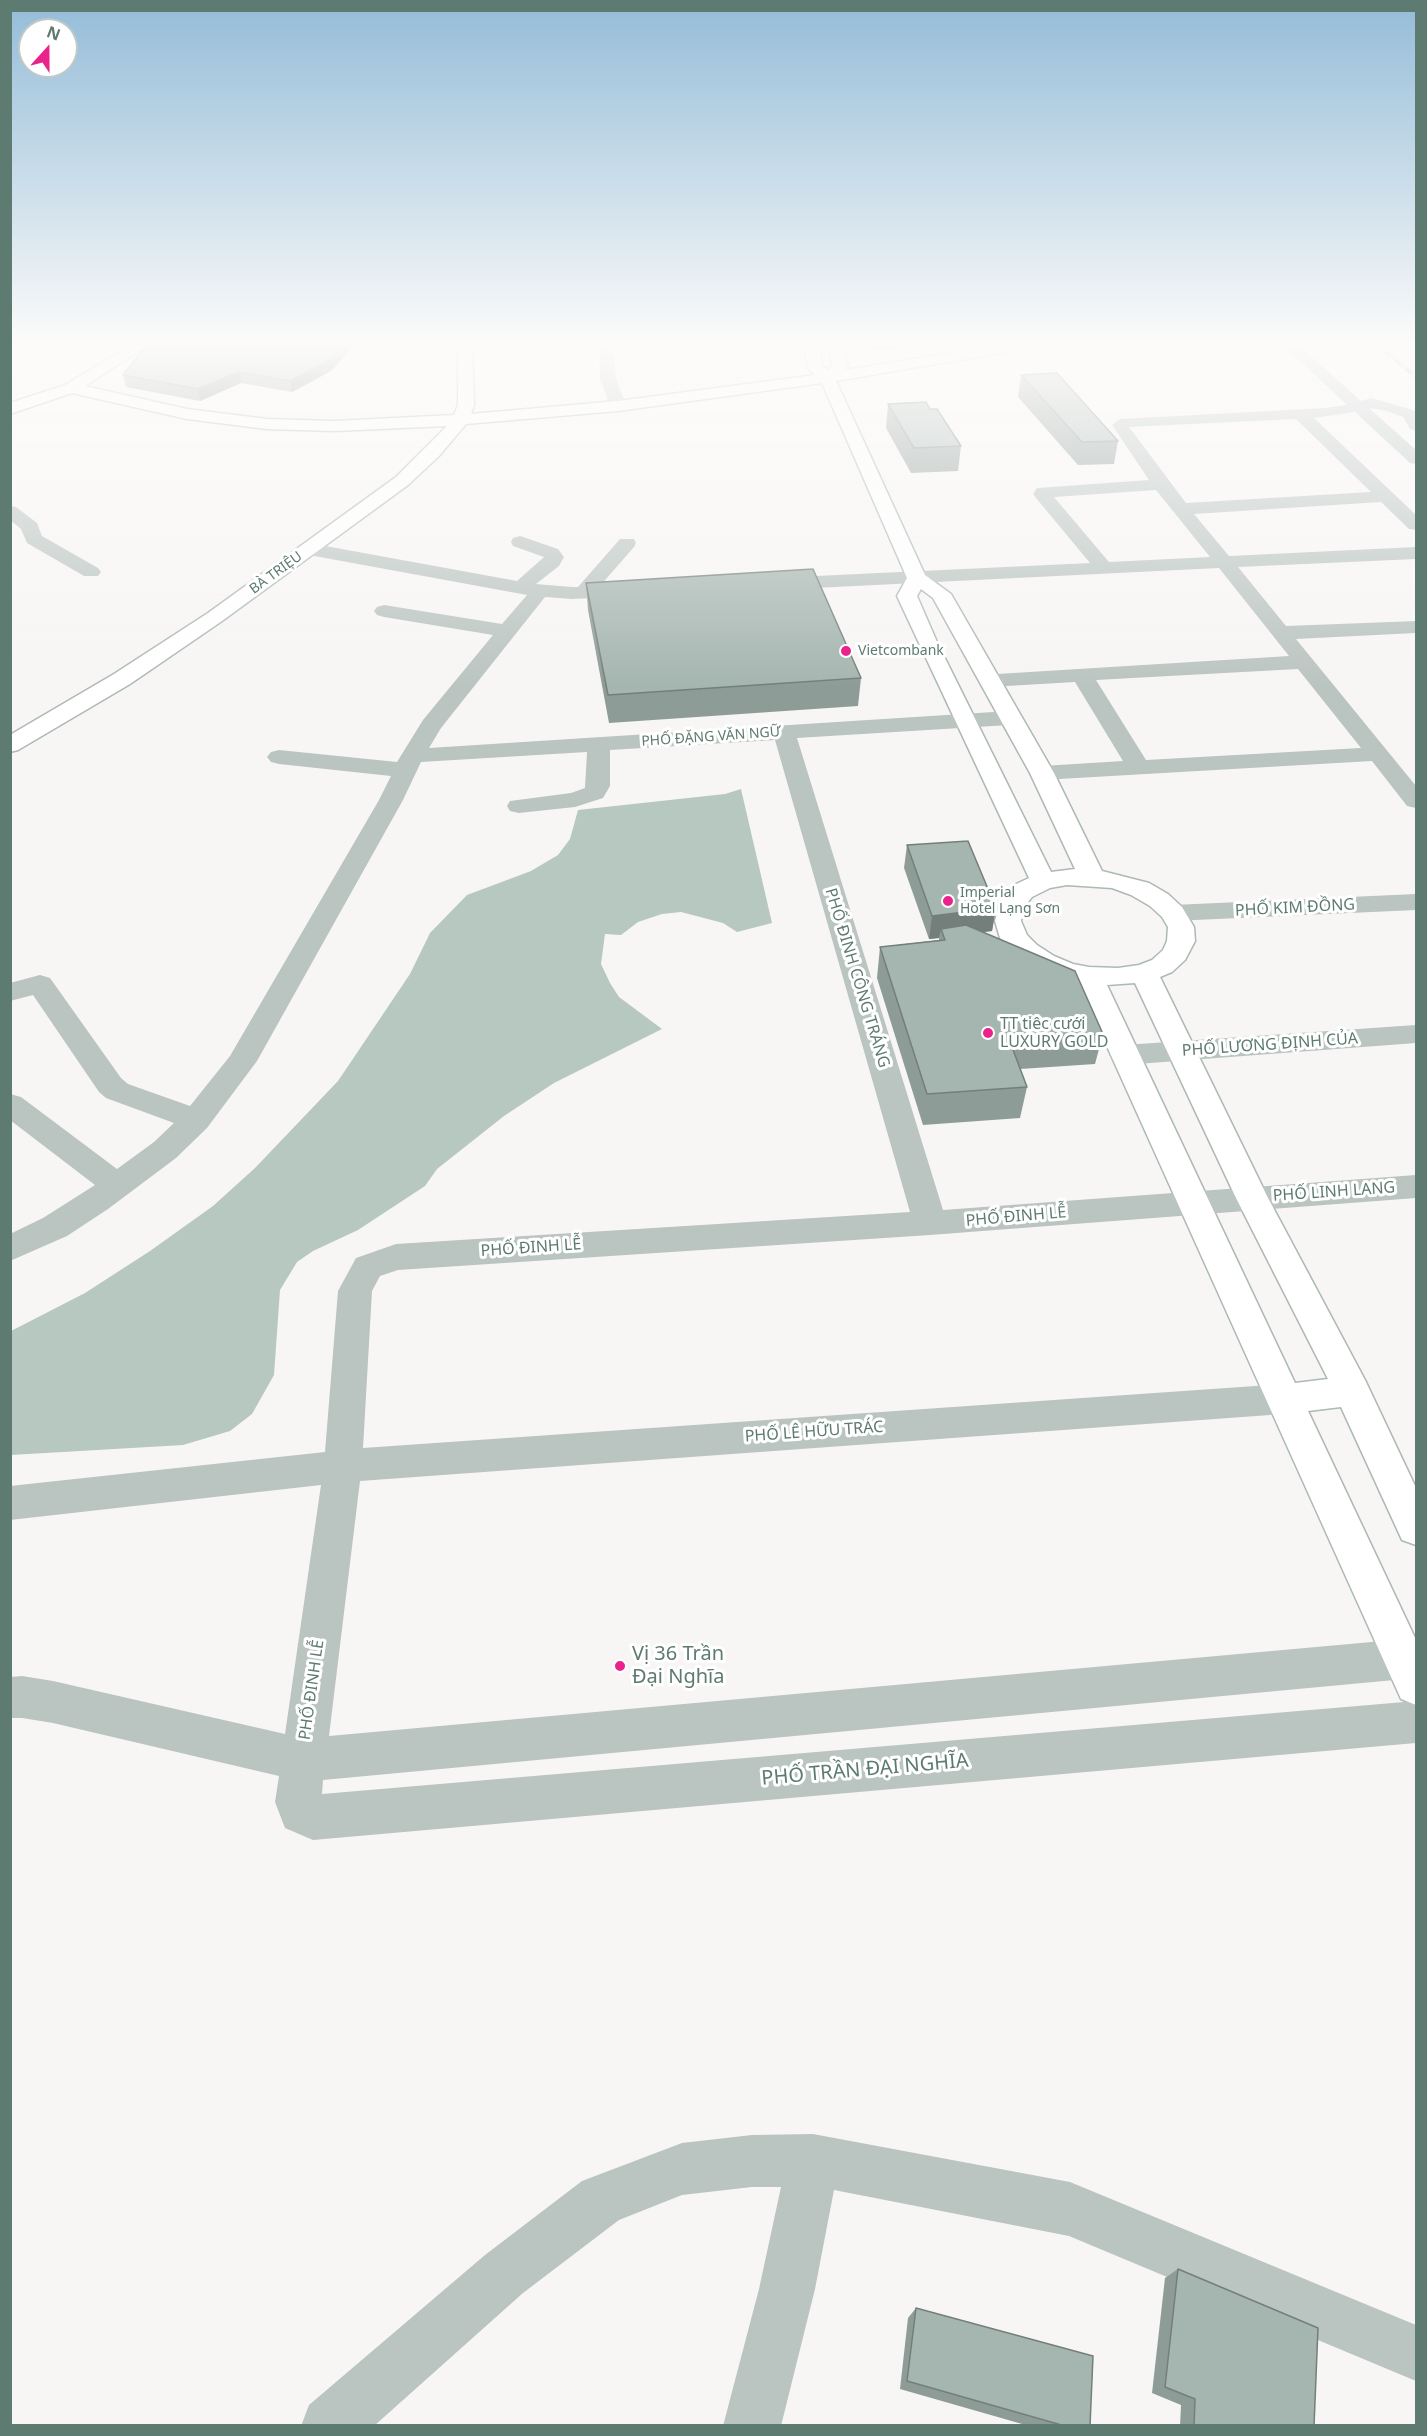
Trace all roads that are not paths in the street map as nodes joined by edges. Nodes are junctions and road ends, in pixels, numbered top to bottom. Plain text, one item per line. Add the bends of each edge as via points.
1 (425, 460) edge
2 (864, 460) edge
3 (1145, 460) edge
4 (1348, 460) edge
5 (1161, 483) junction
6 (1386, 496) junction
7 (1181, 509) junction
8 (10, 511) edge
9 (1416, 525) edge
10 (520, 542) dead end
11 (627, 543) dead end
12 (309, 549) junction
13 (1416, 553) edge
14 (1225, 563) junction
15 (1105, 569) junction
16 (91, 572) dead end
17 (917, 578) junction
18 (758, 585) edge
19 (531, 589) junction
20 (654, 589) edge
21 (584, 592) junction
22 (384, 611) dead end
23 (1416, 627) edge
24 (508, 631) junction
25 (1280, 633) junction
26 (966, 640) junction
27 (927, 642) junction
28 (1304, 662) junction
29 (1082, 675) junction
30 (989, 680) junction
31 (1009, 718) junction
32 (967, 721) junction
33 (784, 732) junction
34 (599, 744) junction
35 (10, 745) edge
36 (1377, 754) junction
37 (279, 757) dead end
38 (409, 763) junction
39 (1138, 766) junction
40 (1041, 773) junction
41 (1413, 792) edge
42 (519, 806) dead end
43 (1092, 877) junction
44 (1043, 881) junction
45 (1416, 902) edge
46 (1173, 914) junction
47 (1144, 973) junction
48 (1089, 976) junction
49 (10, 992) edge
50 (1414, 1039) edge
51 (1180, 1051) junction
52 (1124, 1055) junction
53 (10, 1104) edge
54 (196, 1120) junction
55 (117, 1185) junction
56 (1416, 1187) edge
57 (1252, 1198) junction
58 (1194, 1202) junction
59 (930, 1223) junction
60 (10, 1249) edge
61 (1352, 1390) junction
62 (1284, 1399) junction
63 (343, 1466) junction
64 (10, 1503) edge
65 (1416, 1528) edge
66 (1412, 1668) edge
67 (10, 1698) edge
68 (1416, 1722) edge
69 (302, 1760) junction
70 (313, 1817) joint
71 (813, 2160) junction
72 (1416, 2354) edge
73 (330, 2426) edge
74 (752, 2426) edge

1 - 12 street, BÀ TRIỆU via 394,488
2 - 17 street
3 - 5 street
4 - 6 street
5 - 7 street
5 - 15 street via 1043,492
6 - 7 street
6 - 9 street
7 - 14 street
8 - 16 street via 30,526 34,539
10 - 19 street via 554,557
11 - 21 street
12 - 19 street
12 - 35 street, BÀ TRIỆU via 122,679
13 - 14 street
14 - 15 street
14 - 25 street
15 - 17 street
17 - 18 street
17 - 26 street via 941,594
17 - 27 street via 907,596
19 - 21 street
19 - 24 street
20 - 21 street
22 - 24 street
23 - 25 street
24 - 38 street via 431,725
25 - 28 street
26 - 27 street
26 - 30 street
27 - 32 street
28 - 29 street
28 - 36 street
29 - 30 street
29 - 39 street
30 - 31 street
31 - 32 street, PHỐ ĐẶNG VĂN NGỮ
31 - 40 street
32 - 33 street, PHỐ ĐẶNG VĂN NGỮ
32 - 44 street
33 - 34 street, PHỐ ĐẶNG VĂN NGỮ
33 - 59 street, PHỐ ĐINH CÔNG TRÁNG via 864,959
34 - 38 street, PHỐ ĐẶNG VĂN NGỮ
34 - 42 street via 598,786 594,793 575,800
36 - 39 street
36 - 41 street
37 - 38 street, PHỐ ĐẶNG VĂN NGỮ
38 - 54 street via 242,1061
39 - 40 street
40 - 43 street
43 - 44 street
43 - 46 street via 1140,889
44 - 48 street via 1023,891 1011,904 1003,939 1044,962
45 - 46 street, PHỐ KIM ĐỒNG
46 - 47 street via 1180,927 1181,941 1175,954 1162,966
47 - 48 street
47 - 51 street
48 - 52 street
49 - 54 street via 40,984 110,1085
50 - 51 street, PHỐ LƯƠNG ĐỊNH CỦA
51 - 52 street, PHỐ LƯƠNG ĐỊNH CỦA
51 - 57 street
52 - 58 street
53 - 55 street
54 - 55 street via 165,1150
55 - 60 street via 55,1227
56 - 57 street, PHỐ LINH LANG
57 - 58 street, PHỐ LINH LANG
57 - 61 street
58 - 59 street, PHỐ ĐINH LỄ
58 - 62 street
59 - 63 street, PHỐ ĐINH LỄ via 396,1257 368,1268 355,1292
61 - 62 street
61 - 65 street
62 - 63 street, PHỐ LÊ HỮU TRÁC
62 - 66 street
63 - 64 street, PHỐ LÊ HỮU TRÁC
63 - 69 street, PHỐ ĐINH LỄ
66 - 69 street
67 - 69 street via 22,1696 53,1702
68 - 70 street, PHỐ TRẦN ĐẠI NGHĨA
69 - 70 street, PHỐ ĐINH LỄ via 298,1802 301,1812
71 - 72 street via 1071,2209
71 - 73 street via 752,2161 682,2169 601,2200 504,2274
71 - 74 street via 787,2289

